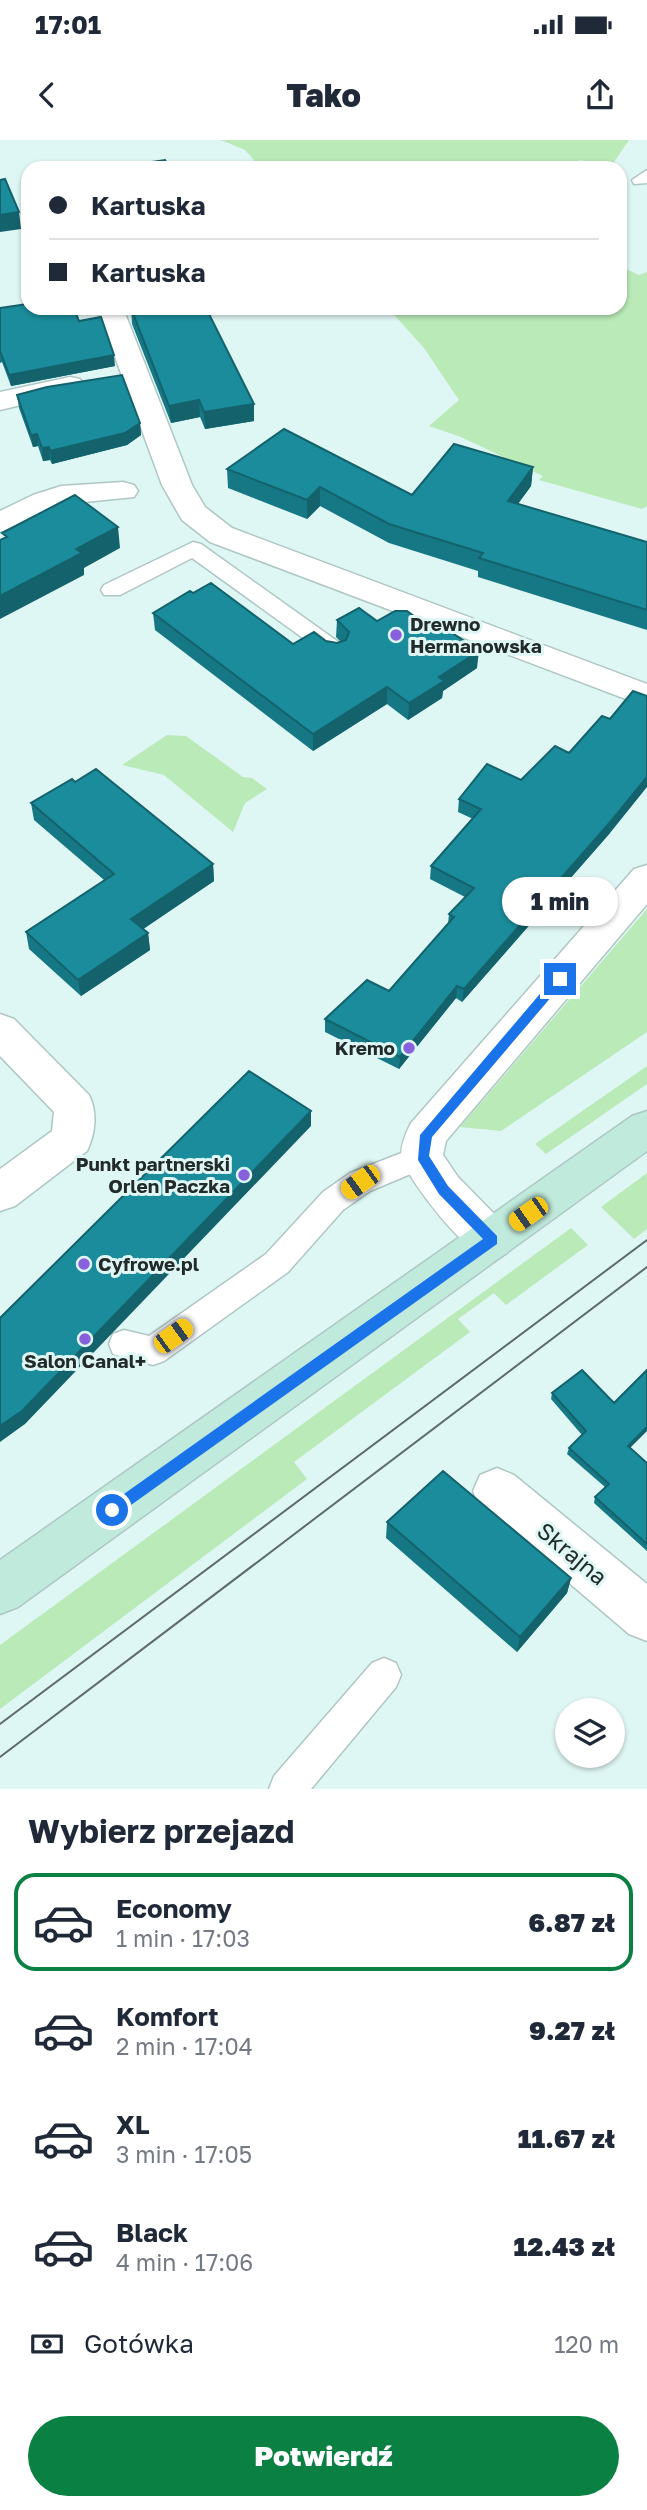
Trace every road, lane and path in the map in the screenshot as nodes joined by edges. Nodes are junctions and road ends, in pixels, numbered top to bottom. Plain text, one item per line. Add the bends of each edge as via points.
1 (110, 315) edge
2 (113, 378) junction
3 (0, 401) edge
4 (123, 491) dead end
5 (0, 523) edge
6 (221, 535) junction
7 (193, 549) junction
8 (112, 590) dead end
9 (336, 651) edge
10 (647, 696) edge
11 (647, 879) edge
12 (0, 1030) edge
13 (647, 1128) edge
14 (422, 1157) junction
15 (0, 1193) edge
16 (492, 1240) junction
17 (124, 1344) dead end
18 (497, 1491) dead end
19 (0, 1590) edge
20 (647, 1616) edge
21 (384, 1675) dead end
22 (287, 1789) edge

1 - 2 street
2 - 3 street
2 - 6 street via 193,513
4 - 5 street via 61,495
6 - 7 lane
6 - 10 street
7 - 8 lane
7 - 9 lane
11 - 14 street via 444,1111 426,1135
12 - 15 street via 75,1107 72,1139
13 - 16 main road
14 - 16 street via 443,1190
14 - 17 lane via 360,1182 333,1201 277,1263 153,1351
16 - 19 main road
18 - 20 street, Skrajna
21 - 22 lane

